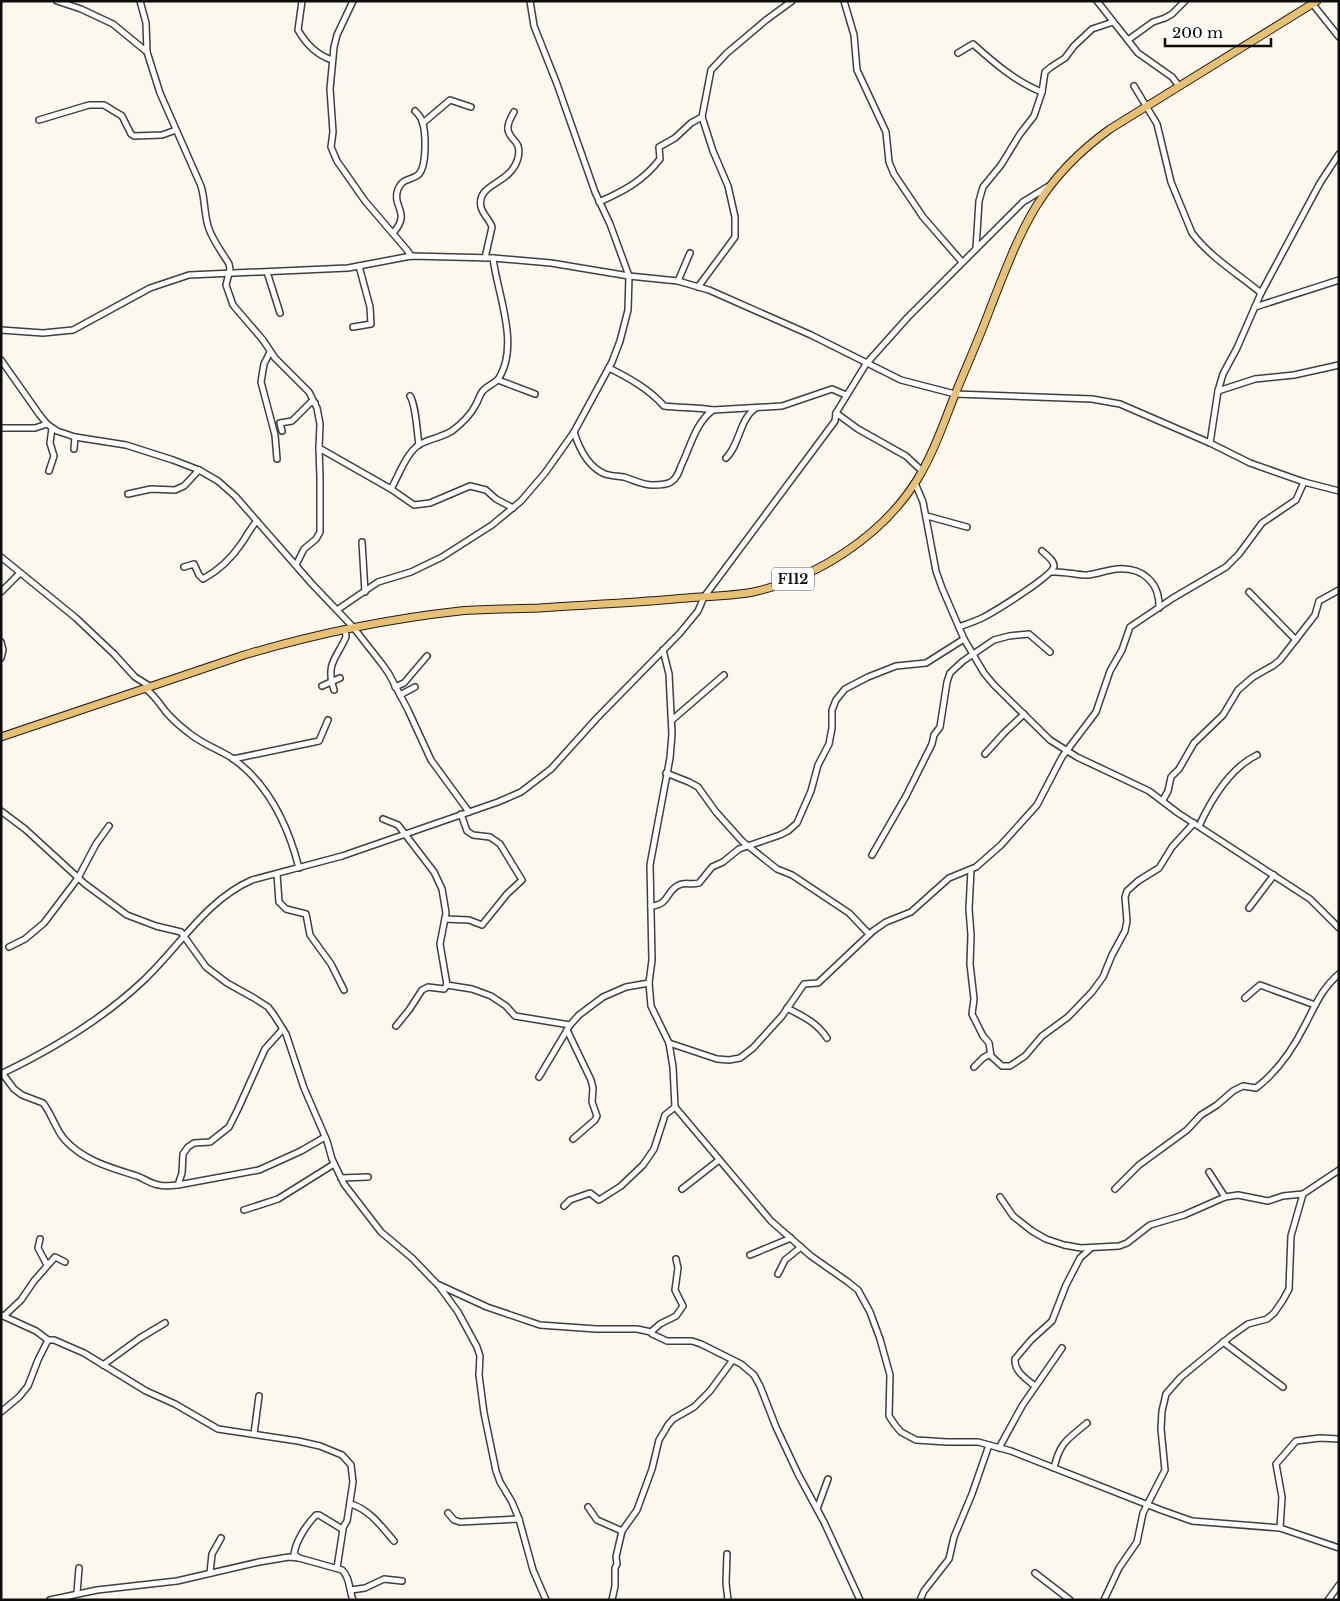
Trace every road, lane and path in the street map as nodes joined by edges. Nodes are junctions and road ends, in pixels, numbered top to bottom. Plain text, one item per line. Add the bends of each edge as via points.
1 (57, 1) edge
2 (140, 1) edge
3 (302, 1) edge
4 (352, 1) edge
5 (530, 1) edge
6 (792, 1) edge
7 (844, 1) edge
8 (1097, 1) edge
9 (1185, 1) edge
10 (1313, 2) edge
11 (1113, 22) junction
12 (1339, 36) edge
13 (1128, 40) junction
14 (147, 52) junction
15 (958, 53) dead end
16 (332, 60) junction
17 (1134, 86) dead end
18 (1179, 86) junction
19 (1042, 92) junction
20 (1146, 106) junction
21 (471, 108) dead end
22 (415, 112) dead end
23 (514, 112) dead end
24 (702, 117) junction
25 (39, 120) dead end
26 (423, 124) junction
27 (176, 130) junction
28 (1339, 154) edge
29 (1049, 186) junction
30 (599, 202) junction
31 (393, 233) junction
32 (976, 249) junction
33 (690, 253) dead end
34 (411, 256) junction
35 (485, 258) junction
36 (493, 258) junction
37 (962, 262) junction
38 (359, 266) junction
39 (267, 272) junction
40 (229, 274) junction
41 (629, 276) junction
42 (1339, 280) edge
43 (678, 281) junction
44 (698, 287) junction
45 (1261, 293) junction
46 (1255, 307) junction
47 (280, 313) dead end
48 (353, 327) dead end
49 (1, 330) edge
50 (270, 352) junction
51 (1, 360) edge
52 (866, 364) junction
53 (1339, 365) edge
54 (609, 368) junction
55 (498, 380) junction
56 (1218, 391) junction
57 (535, 394) dead end
58 (955, 394) junction
59 (846, 395) junction
60 (410, 396) dead end
61 (315, 403) junction
62 (756, 408) junction
63 (713, 410) junction
64 (836, 413) junction
65 (50, 426) junction
66 (1, 428) edge
67 (282, 431) dead end
68 (574, 432) junction
69 (75, 437) junction
70 (1210, 443) junction
71 (419, 445) junction
72 (319, 448) junction
73 (74, 449) dead end
74 (726, 458) dead end
75 (277, 459) dead end
76 (199, 470) junction
77 (49, 471) dead end
78 (922, 471) junction
79 (1304, 482) junction
80 (914, 483) junction
81 (392, 489) junction
82 (1339, 491) edge
83 (128, 494) dead end
84 (513, 508) junction
85 (927, 516) junction
86 (257, 521) junction
87 (967, 528) dead end
88 (362, 542) dead end
89 (1042, 551) dead end
90 (1, 557) edge
91 (296, 565) junction
92 (184, 567) dead end
93 (1052, 572) junction
94 (20, 573) junction
95 (1339, 590) edge
96 (1, 592) edge
97 (365, 592) junction
98 (1249, 592) dead end
99 (704, 597) junction
100 (1159, 608) junction
101 (337, 610) junction
102 (353, 627) junction
103 (959, 627) junction
104 (345, 629) junction
105 (964, 639) junction
106 (1296, 640) junction
107 (1, 642) edge
108 (663, 650) junction
109 (1050, 652) dead end
110 (974, 654) junction
111 (427, 656) dead end
112 (1, 658) edge
113 (724, 674) dead end
114 (340, 678) dead end
115 (331, 682) junction
116 (322, 686) dead end
117 (395, 686) junction
118 (415, 687) dead end
119 (148, 688) junction
120 (334, 690) dead end
121 (400, 695) junction
122 (1024, 714) junction
123 (328, 720) dead end
124 (672, 720) junction
125 (1, 737) edge
126 (1067, 751) junction
127 (985, 754) dead end
128 (1257, 755) dead end
129 (233, 759) junction
130 (666, 773) junction
131 (1163, 800) junction
132 (1, 812) edge
133 (469, 812) junction
134 (461, 814) junction
135 (383, 819) dead end
136 (1194, 823) junction
137 (109, 826) dead end
138 (1199, 826) junction
139 (404, 834) junction
140 (747, 845) junction
141 (872, 855) dead end
142 (299, 868) junction
143 (971, 870) junction
144 (277, 874) junction
145 (1274, 875) junction
146 (78, 878) junction
147 (651, 906) junction
148 (1249, 908) dead end
149 (446, 919) junction
150 (1339, 928) edge
151 (868, 934) junction
152 (184, 936) junction
153 (9, 947) dead end
154 (1339, 974) edge
155 (649, 983) junction
156 (447, 985) junction
157 (344, 990) dead end
158 (1245, 998) dead end
159 (1315, 1005) junction
160 (787, 1008) junction
161 (396, 1026) dead end
162 (569, 1027) junction
163 (284, 1029) junction
164 (826, 1038) dead end
165 (669, 1043) junction
166 (990, 1054) junction
167 (974, 1066) dead end
168 (2, 1073) edge
169 (539, 1077) dead end
170 (675, 1107) junction
171 (325, 1137) junction
172 (573, 1139) dead end
173 (719, 1160) junction
174 (334, 1164) junction
175 (1339, 1170) edge
176 (1209, 1172) dead end
177 (368, 1177) dead end
178 (341, 1178) junction
179 (178, 1185) junction
180 (682, 1189) dead end
181 (1115, 1189) dead end
182 (1303, 1194) junction
183 (1000, 1197) dead end
184 (1225, 1197) junction
185 (564, 1206) dead end
186 (244, 1210) dead end
187 (791, 1238) junction
188 (40, 1239) dead end
189 (801, 1247) junction
190 (1091, 1248) junction
191 (750, 1255) dead end
192 (676, 1259) dead end
193 (65, 1262) dead end
194 (47, 1265) junction
195 (778, 1274) dead end
196 (437, 1284) junction
197 (445, 1288) junction
198 (446, 1296) junction
199 (2, 1315) edge
200 (165, 1323) dead end
201 (651, 1332) junction
202 (48, 1340) junction
203 (1223, 1342) junction
204 (1062, 1348) dead end
205 (732, 1361) junction
206 (103, 1365) junction
207 (1035, 1386) junction
208 (1283, 1387) dead end
209 (259, 1396) dead end
210 (1, 1412) edge
211 (1087, 1423) dead end
212 (254, 1434) junction
213 (1339, 1439) edge
214 (989, 1445) junction
215 (999, 1448) junction
216 (1054, 1468) junction
217 (828, 1479) dead end
218 (351, 1504) junction
219 (1147, 1505) junction
220 (588, 1507) dead end
221 (817, 1509) junction
222 (448, 1513) dead end
223 (519, 1519) junction
224 (1280, 1528) junction
225 (343, 1529) junction
226 (622, 1531) junction
227 (221, 1538) dead end
228 (394, 1541) dead end
229 (1339, 1548) edge
230 (728, 1554) dead end
231 (299, 1558) junction
232 (79, 1568) dead end
233 (337, 1568) junction
234 (210, 1573) junction
235 (1035, 1573) dead end
236 (402, 1581) dead end
237 (1339, 1585) edge
238 (350, 1592) junction
239 (77, 1593) junction
240 (50, 1600) edge
241 (352, 1600) edge
242 (546, 1600) edge
243 (612, 1600) edge
244 (728, 1600) edge
245 (860, 1600) edge
246 (920, 1600) edge
247 (1070, 1600) edge
248 (1104, 1600) edge
249 (1328, 1600) edge

1 - 14 street via 112,24
2 - 14 street via 146,23
3 - 16 street via 298,30 312,48
4 - 16 street via 337,35
5 - 30 street via 534,26
6 - 24 street via 727,53 711,70
7 - 37 street via 854,35 857,70 886,132 892,170 923,218
8 - 11 street
9 - 13 street via 1172,14 1153,22
10 - 12 street
10 - 18 main road, F112
11 - 13 street
11 - 19 street via 1092,29 1064,58 1047,69 1042,80
13 - 18 street via 1138,53 1172,77
14 - 27 street
15 - 19 street via 972,44 1031,88
16 - 31 street via 331,147 365,201
17 - 20 street
18 - 20 main road, F112
19 - 32 street via 1034,116 1001,165 982,186
20 - 29 main road, F112 via 1088,145
20 - 45 street via 1160,133 1171,182 1192,233
21 - 26 street via 450,100
22 - 26 street
23 - 35 street via 508,127 517,142 518,159 511,172 485,190 480,201 492,227
24 - 30 street via 659,147 660,159 640,180 624,192
24 - 44 street via 728,186 735,217 735,237
25 - 27 street via 89,105 104,105 122,116 134,136 162,135
26 - 31 street via 424,164 418,176 406,180 398,190 402,218
27 - 40 street via 201,186 210,234 229,264
28 - 45 street
29 - 32 street via 1024,202
29 - 58 main road, F112 via 1017,241
30 - 41 street
31 - 34 street
32 - 37 street
33 - 43 street
34 - 35 street
34 - 38 street
35 - 36 street
36 - 41 street via 551,263
36 - 55 street via 507,330 506,354
37 - 52 street
38 - 39 street
38 - 48 street via 371,324
39 - 40 street
39 - 47 street
40 - 49 street via 189,275 150,288 73,330 43,333
40 - 50 street via 226,285 230,301
41 - 43 street
41 - 54 street via 626,324
42 - 46 street
43 - 44 street
44 - 52 street via 811,335
45 - 46 street
46 - 56 street
50 - 61 street via 300,382
50 - 75 street via 261,382 275,435
51 - 65 street
52 - 58 street via 901,380
52 - 59 street
53 - 56 street via 1255,379
54 - 63 street via 643,386 664,406
54 - 68 street
55 - 57 street
55 - 71 street via 485,389 460,424
56 - 70 street
58 - 70 street via 1108,401 1134,409
58 - 78 main road, F112
59 - 62 street via 832,389 788,404
59 - 64 street
60 - 71 street via 414,402
61 - 67 street via 311,402 292,421 280,423
61 - 72 street via 320,424
62 - 63 street
62 - 74 street
63 - 68 street via 693,437 676,477 666,484 640,484 603,473 582,452
64 - 78 street via 906,456
64 - 99 street via 835,421
65 - 66 street
65 - 69 street
65 - 77 street via 54,456
68 - 84 street via 538,481
69 - 73 street
69 - 76 street via 126,445
70 - 79 street via 1250,463
71 - 81 street via 409,456
72 - 81 street
72 - 91 street via 320,532 304,549
76 - 83 street via 184,486 175,490 151,489
76 - 86 street via 218,481
78 - 80 main road, F112
79 - 82 street
79 - 100 street via 1296,500 1262,524 1230,564
80 - 85 street
80 - 99 main road, F112 via 875,529 815,570 766,588
81 - 84 street via 408,502 420,505 470,486 486,490
84 - 97 street via 442,558 412,572 380,581
85 - 87 street
85 - 103 street via 936,571
86 - 91 street
86 - 92 street via 235,553 209,576 203,579 194,564
88 - 97 street
89 - 93 street via 1053,564
90 - 94 street
91 - 101 street
93 - 100 street via 1086,575 1118,569 1138,572 1156,586
93 - 103 street via 988,615
94 - 96 street
94 - 119 street via 76,618
95 - 106 street via 1320,601 1315,615
97 - 101 street
98 - 106 street
99 - 102 main road, F112 via 462,611
99 - 108 street via 693,617
100 - 126 street via 1130,627 1096,712
101 - 102 street
102 - 104 main road, F112
102 - 117 street
103 - 105 street
104 - 115 street via 346,637 332,660
104 - 119 main road, F112 via 283,643
105 - 110 street
105 - 140 street via 926,663 896,666 840,693 832,710 829,744 797,823 780,835
106 - 131 street via 1274,665 1238,690 1223,715 1194,743 1171,777
107 - 112 street
108 - 124 street via 669,674
108 - 133 street via 540,779 521,792
109 - 110 street via 1025,634 994,640
110 - 122 street via 989,679
110 - 141 street via 950,673 940,728
111 - 117 street via 404,684
113 - 124 street
114 - 115 street
115 - 116 street
115 - 120 street
117 - 121 street
118 - 121 street
119 - 125 main road, F112
119 - 129 street via 174,720 194,738
121 - 133 street via 431,760
122 - 126 street via 1050,740
122 - 127 street
123 - 129 street via 319,741
124 - 130 street
126 - 131 street
126 - 143 street via 1031,812 1001,845
128 - 138 street via 1248,759 1218,792
129 - 142 street via 268,794 289,835
130 - 140 street via 698,787
130 - 147 street via 650,865
131 - 136 street
132 - 146 street
133 - 134 street
134 - 139 street
134 - 149 street via 467,831 490,837 500,844 522,880 482,925 469,920
135 - 139 street via 395,823
136 - 138 street
136 - 166 street via 1172,847 1159,868 1127,891 1125,931 1103,977 1092,992 1015,1064 1002,1066
137 - 146 street
138 - 145 street
139 - 142 street
139 - 149 street via 437,877 445,902
140 - 147 street via 712,867 699,883 680,884 665,901
140 - 151 street via 778,869 850,913
142 - 144 street
143 - 151 street via 949,878 910,912
143 - 166 street via 972,1014 988,1043
144 - 152 street via 252,880 232,890
144 - 157 street via 279,902 286,909 306,914 310,935 331,964
145 - 148 street
145 - 150 street via 1310,899
146 - 152 street via 127,915 156,926 179,930
146 - 153 street via 44,923
147 - 155 street
149 - 156 street via 440,944
151 - 160 street via 820,982 804,984
152 - 163 street via 206,967 268,1007
152 - 168 street via 154,970 108,1010 51,1049
154 - 159 street via 1324,988
155 - 162 street via 626,987 603,997
155 - 165 street via 651,1006
156 - 161 street via 444,989 422,990
156 - 162 street via 491,996 515,1016
158 - 159 street via 1260,985
159 - 181 street via 1286,1058 1258,1086 1244,1086 1233,1091 1218,1106 1201,1115 1187,1130 1139,1164
160 - 164 street via 810,1020
160 - 165 street via 753,1048 740,1058 717,1059
162 - 169 street
162 - 172 street via 591,1080 592,1102 597,1116
163 - 171 street
163 - 179 street via 265,1049 229,1126 210,1142 194,1143 183,1154
165 - 170 street
166 - 167 street
168 - 179 street via 14,1090 43,1103 60,1134 76,1150 108,1168 162,1186
170 - 173 street
170 - 185 street via 665,1115 648,1158 627,1180 599,1200 590,1193 570,1200
171 - 174 street
171 - 179 street via 259,1170
173 - 180 street
173 - 187 street via 771,1221
174 - 178 street
174 - 186 street via 278,1199
175 - 182 street
176 - 184 street
177 - 178 street
178 - 196 street via 381,1232
182 - 184 street via 1268,1201 1238,1195
182 - 203 street via 1292,1236 1289,1288 1283,1300 1267,1319 1248,1324
183 - 190 street via 1013,1216 1039,1236 1064,1245
184 - 190 street via 1150,1225 1123,1245
187 - 189 street
187 - 191 street
188 - 194 street via 38,1248
189 - 195 street via 785,1260
189 - 214 street via 854,1286 863,1298 876,1325 890,1374 889,1416 901,1432 916,1440
190 - 207 street via 1080,1258 1052,1321 1015,1359 1020,1374
192 - 201 street via 678,1268 674,1290 683,1306 676,1316
193 - 194 street via 55,1257
194 - 199 street via 21,1300
196 - 197 street
196 - 198 street
197 - 198 street
197 - 201 street via 540,1325
198 - 223 street via 458,1312 480,1356 484,1413 496,1470
199 - 202 street
200 - 206 street
201 - 205 street via 667,1341 701,1344
202 - 206 street via 84,1353
202 - 210 street via 28,1386
203 - 208 street
203 - 219 street via 1180,1377 1166,1394 1161,1429 1164,1470
204 - 207 street
205 - 221 street via 748,1368 760,1386 776,1427
205 - 226 street via 710,1391 694,1407 674,1419 664,1432 637,1510
206 - 212 street via 218,1429
207 - 215 street
209 - 212 street
211 - 216 street via 1064,1442
212 - 218 street via 320,1446 342,1455 353,1473
213 - 224 street via 1296,1441 1278,1461 1276,1470 1282,1506
214 - 215 street
214 - 246 street via 954,1537 949,1559
215 - 216 street
216 - 219 street
217 - 221 street
218 - 225 street
218 - 228 street via 369,1513
219 - 224 street via 1198,1522
219 - 248 street via 1137,1542 1118,1568
220 - 226 street via 597,1520
221 - 245 street
222 - 223 street via 460,1522
223 - 242 street via 533,1570
224 - 229 street
225 - 231 street via 316,1515 295,1548 294,1554
225 - 233 street
226 - 243 street
227 - 234 street via 212,1554
230 - 244 street
231 - 233 street
231 - 234 street via 259,1562
232 - 239 street
233 - 238 street via 345,1574
234 - 239 street via 177,1581
235 - 247 street
236 - 238 street via 384,1578
237 - 249 street
238 - 241 street
239 - 240 street

